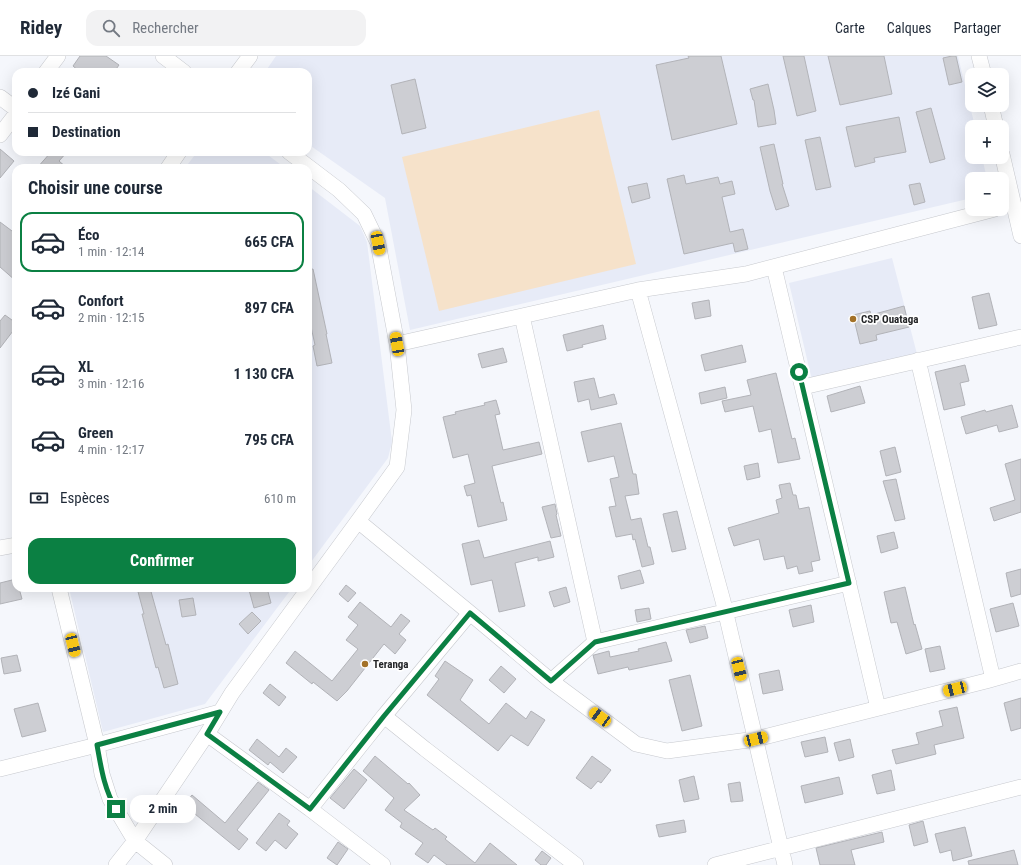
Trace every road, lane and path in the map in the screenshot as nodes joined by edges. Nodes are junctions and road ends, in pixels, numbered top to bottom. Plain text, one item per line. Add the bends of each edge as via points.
1 (58, 56) edge
2 (163, 56) edge
3 (250, 56) edge
4 (979, 56) edge
5 (49, 68) edge
6 (179, 68) edge
7 (241, 68) edge
8 (982, 68) edge
9 (0, 97) edge
10 (12, 106) edge
11 (12, 120) edge
12 (0, 136) edge
13 (294, 156) edge
14 (305, 164) edge
15 (312, 169) edge
16 (1009, 208) edge
17 (967, 216) edge
18 (1021, 236) edge
19 (774, 267) junction
20 (638, 290) junction
21 (522, 316) junction
22 (1021, 337) edge
23 (397, 344) junction
24 (918, 360) junction
25 (803, 387) junction
26 (358, 521) junction
27 (12, 546) edge
28 (0, 548) edge
29 (849, 583) junction
30 (312, 584) edge
31 (60, 592) edge
32 (306, 592) edge
33 (726, 612) junction
34 (470, 613) junction
35 (595, 642) junction
36 (1021, 671) edge
37 (993, 679) junction
38 (551, 681) junction
39 (878, 708) junction
40 (220, 712) junction
41 (384, 716) junction
42 (207, 734) junction
43 (756, 739) junction
44 (97, 745) junction
45 (0, 769) edge
46 (1021, 787) edge
47 (310, 809) junction
48 (135, 841) junction
49 (781, 848) junction
50 (116, 865) edge
51 (165, 865) edge
52 (383, 865) edge
53 (576, 865) edge
54 (715, 865) edge
55 (785, 865) edge

1 - 5 street
2 - 6 street
3 - 7 street
4 - 8 street
9 - 10 street
11 - 12 street
13 - 14 street
15 - 23 street via 364,214 378,243
16 - 18 street
17 - 19 street
19 - 20 street via 746,274
19 - 25 street
20 - 21 street
20 - 33 street
21 - 23 street
21 - 35 street
22 - 24 street
23 - 26 street via 404,410 397,467
24 - 25 street
24 - 37 street
25 - 29 street
26 - 30 street
26 - 34 street
27 - 28 street
29 - 33 street
29 - 39 street
31 - 44 street
32 - 40 street
33 - 35 street
33 - 43 street
34 - 38 street
34 - 41 street
35 - 38 street
36 - 37 street
37 - 39 street
38 - 43 street via 636,744 667,751
39 - 43 street
40 - 42 street
40 - 44 street
41 - 47 street
41 - 53 street
42 - 47 street
42 - 48 street
43 - 49 street
44 - 45 street
44 - 48 street via 110,799
46 - 49 street
47 - 52 street
48 - 50 street
48 - 51 street
49 - 54 street
49 - 55 street

